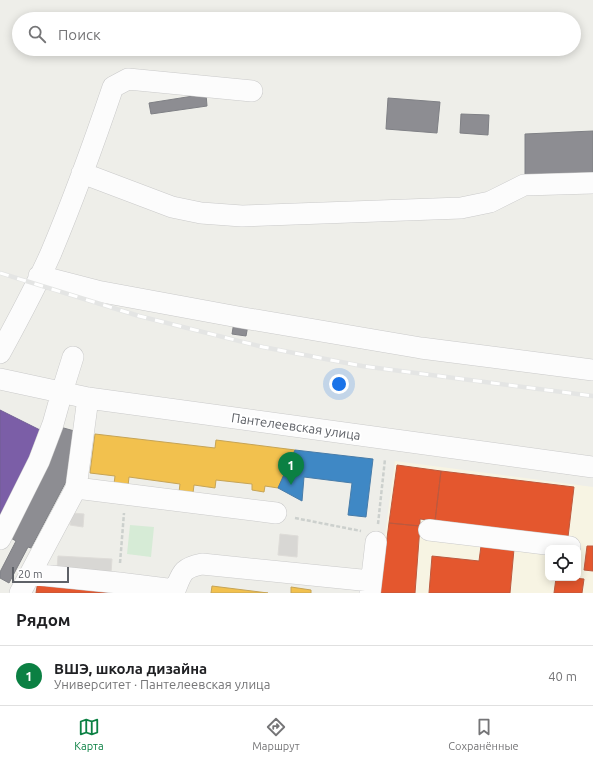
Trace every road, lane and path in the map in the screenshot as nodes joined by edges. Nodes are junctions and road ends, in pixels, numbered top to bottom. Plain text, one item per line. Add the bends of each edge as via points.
1 (252, 92) dead end
2 (82, 173) junction
3 (593, 183) edge
4 (40, 276) junction
5 (0, 353) edge
6 (73, 358) dead end
7 (593, 370) edge
8 (0, 379) edge
9 (62, 392) junction
10 (88, 398) junction
11 (386, 456) dead end
12 (593, 467) edge
13 (76, 488) junction
14 (124, 514) dead end
15 (276, 514) joint
16 (429, 530) dead end
17 (372, 533) junction
18 (0, 539) edge
19 (553, 545) edge
20 (58, 563) dead end
21 (34, 568) junction
22 (119, 583) junction
23 (370, 587) edge
24 (175, 591) edge
25 (20, 593) edge

1 - 2 street via 128,79 113,87
2 - 3 street via 172,206 201,213 242,216 461,208 490,202 524,186
2 - 4 street
4 - 5 street
4 - 7 street via 98,291 421,348
6 - 9 street
8 - 9 street, Пантелеевская улица
9 - 10 street, Пантелеевская улица
9 - 18 street via 39,461
10 - 12 street, Пантелеевская улица
10 - 13 street
11 - 17 path
13 - 15 street
13 - 21 street
14 - 22 path
15 - 17 path
16 - 19 street
17 - 23 street
20 - 21 street
21 - 22 street
21 - 25 street
22 - 24 street
23 - 24 street via 202,564 192,566 182,573

